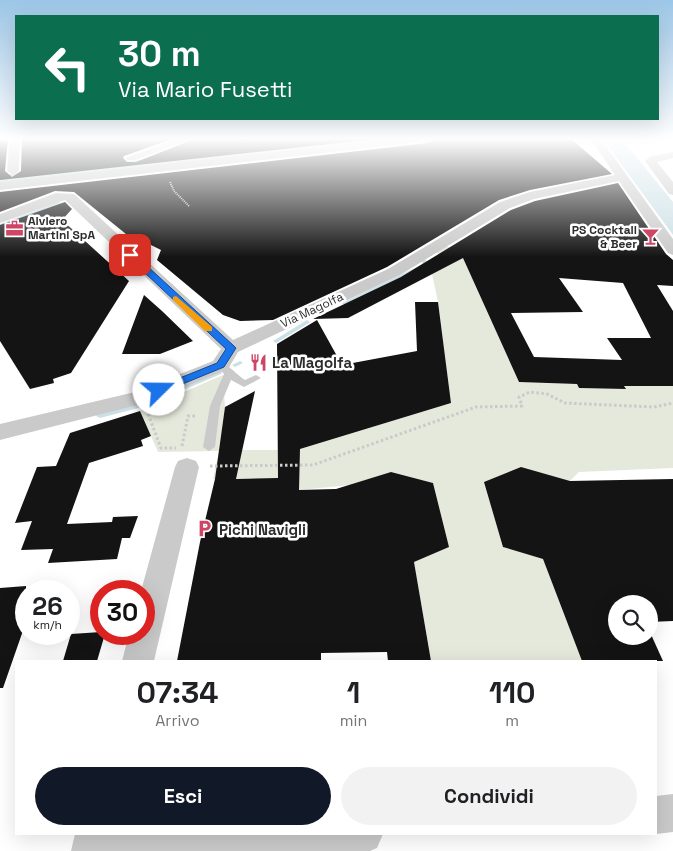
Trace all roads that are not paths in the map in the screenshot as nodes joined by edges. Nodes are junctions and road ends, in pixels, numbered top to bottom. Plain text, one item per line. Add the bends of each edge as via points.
1 (623, 177) edge
2 (74, 178) edge
3 (619, 178) edge
4 (663, 178) edge
5 (0, 186) edge
6 (673, 191) edge
7 (0, 219) edge
8 (673, 250) edge
9 (227, 362) junction
10 (256, 378) dead end
11 (0, 432) edge
12 (209, 447) dead end
13 (184, 457) road end
14 (138, 660) edge
15 (673, 813) edge
16 (657, 814) edge
17 (95, 835) edge
18 (349, 835) edge
19 (91, 851) edge
20 (108, 851) edge

1 - 8 street
2 - 5 street
3 - 9 street, Via Magolfa via 576,185 505,205 394,272
4 - 6 street
7 - 9 street via 61,196 70,197
9 - 10 lane via 244,384
9 - 11 street, Via Magolfa via 141,397
9 - 12 lane via 215,406
13 - 14 street
15 - 16 street
17 - 19 street
18 - 20 street

